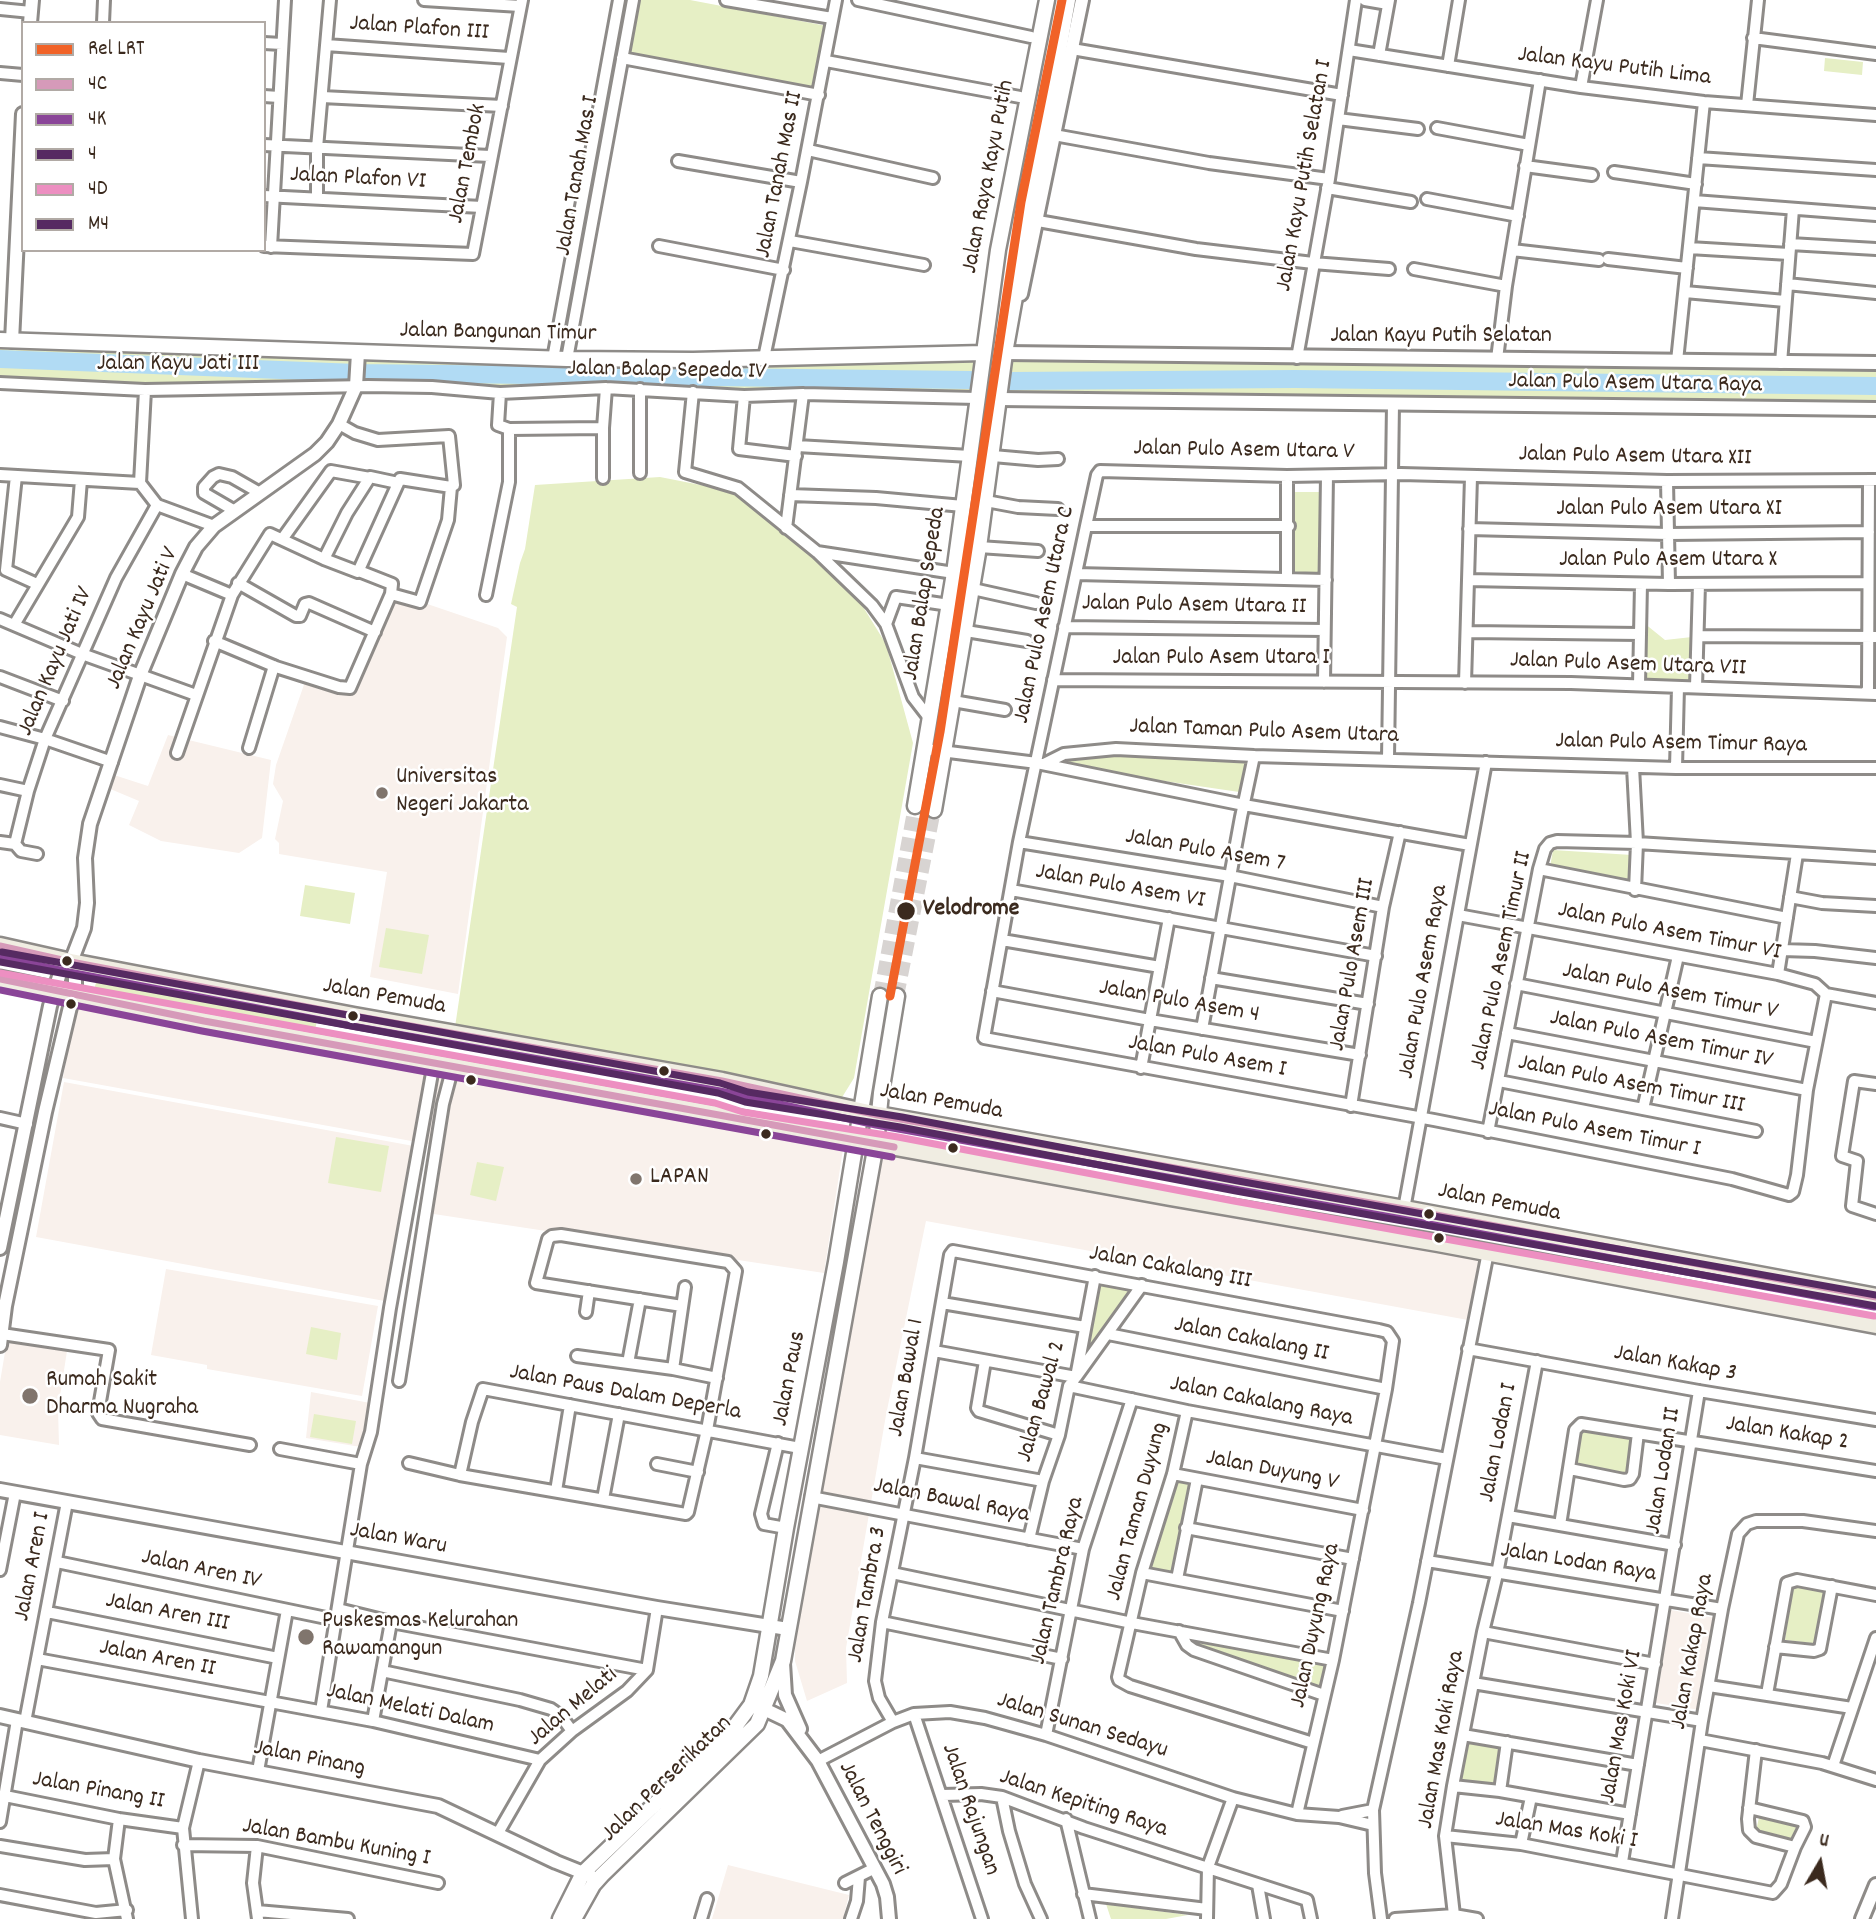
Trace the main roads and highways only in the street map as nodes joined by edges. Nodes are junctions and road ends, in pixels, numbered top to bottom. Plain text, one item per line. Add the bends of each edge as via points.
1 (1046, 0) edge
2 (1068, 0) edge
3 (1035, 63) junction
4 (1054, 67) junction
5 (6, 340) edge
6 (982, 358) junction
7 (978, 393) joint
8 (1000, 394) joint
9 (986, 501) junction
10 (964, 502) junction
11 (915, 806) tunnel mouth
12 (934, 810) tunnel mouth
13 (0, 946) edge
14 (0, 979) edge
15 (880, 996) tunnel mouth
16 (897, 996) tunnel mouth
17 (860, 1111) junction
18 (878, 1115) junction
19 (857, 1140) junction
20 (876, 1144) junction
21 (1176, 1170) junction
22 (1170, 1197) junction
23 (1876, 1297) edge
24 (1876, 1325) edge
25 (768, 1625) joint
26 (788, 1629) joint
27 (560, 1919) edge
28 (574, 1919) edge

1 - 3 main road, Jalan Raya Kayu Putih
2 - 4 main road, Jalan Raya Kayu Putih
3 - 4 main road
3 - 6 main road, Jalan Raya Kayu Putih
4 - 8 main road, Jalan Raya Kayu Putih
5 - 6 main road, Jalan Bangunan Timur via 358,356
6 - 7 main road, Jalan Raya Kayu Putih
7 - 10 main road, Jalan Balap Sepeda
8 - 9 main road, Jalan Balap Sepeda
9 - 10 main road
9 - 12 main road, Jalan Balap Sepeda
10 - 11 main road, Jalan Balap Sepeda
13 - 17 main road, Jalan Pemuda
14 - 19 main road, Jalan Pemuda
15 - 17 main road
16 - 18 main road
17 - 18 main road, Jalan Pemuda
17 - 19 main road
18 - 20 main road
18 - 21 main road, Jalan Pemuda
19 - 20 main road, Jalan Pemuda
19 - 25 main road, Jalan Paus
20 - 22 main road, Jalan Pemuda
20 - 26 main road, Jalan Paus
21 - 22 main road
21 - 23 main road, Jalan Pemuda
22 - 24 main road, Jalan Pemuda
25 - 27 main road, Jalan Perserikatan via 751,1705 734,1728 583,1873
26 - 28 main road, Jalan Perserikatan via 783,1661 757,1724 598,1879

